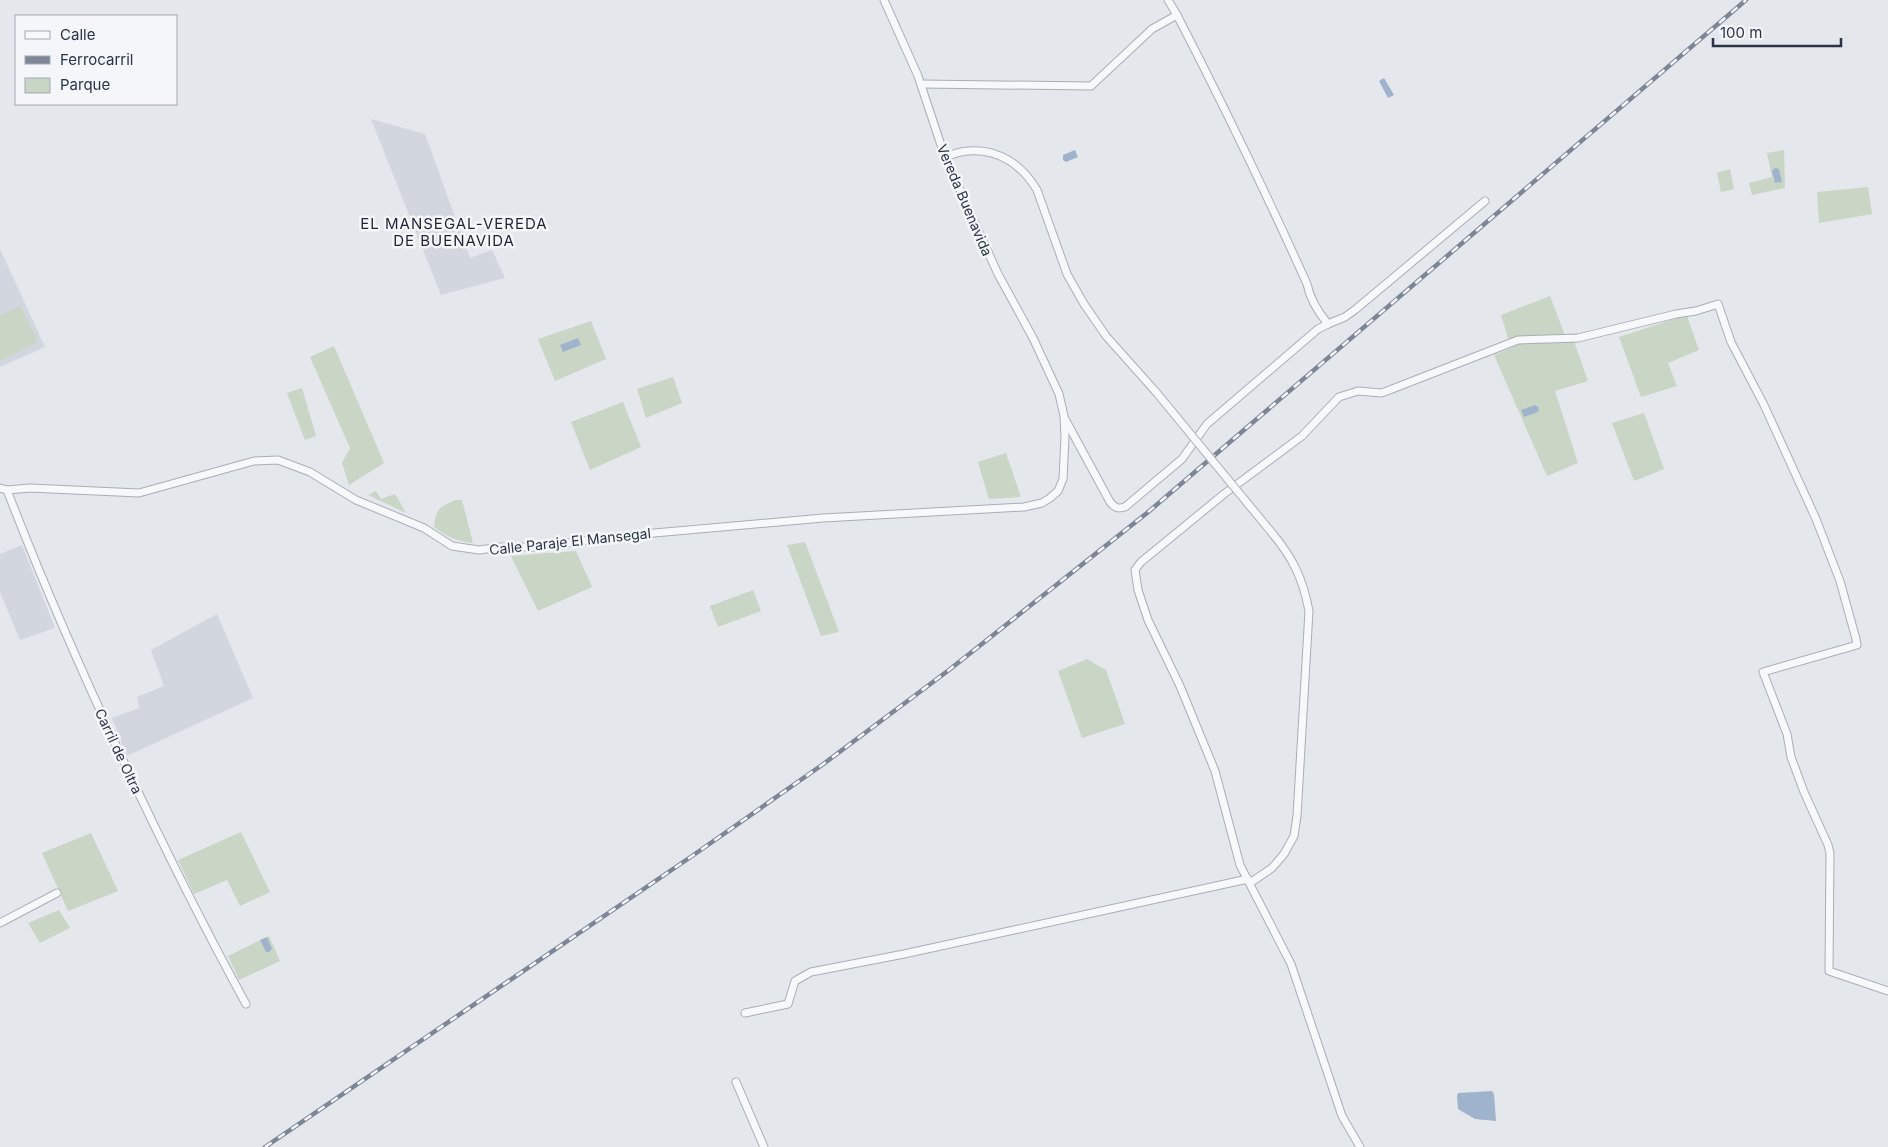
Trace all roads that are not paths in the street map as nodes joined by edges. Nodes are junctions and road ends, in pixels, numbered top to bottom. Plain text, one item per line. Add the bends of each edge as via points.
1 (884, 0) edge
2 (1168, 0) edge
3 (1177, 15) junction
4 (921, 84) junction
5 (945, 157) junction
6 (1485, 201) dead end
7 (1328, 324) junction
8 (1064, 416) junction
9 (4, 489) edge
10 (1249, 881) junction
11 (57, 893) dead end
12 (0, 923) edge
13 (1888, 992) edge
14 (246, 1004) dead end
15 (746, 1013) dead end
16 (736, 1082) dead end
17 (764, 1147) edge
18 (1360, 1147) edge

1 - 4 street, Vereda Buenavida
2 - 3 street
3 - 4 street via 1152,29 1091,86
3 - 7 street via 1274,210 1309,293
4 - 5 street, Vereda Buenavida
5 - 8 street, Vereda Buenavida via 998,274 1059,394
5 - 10 street, bridge via 967,151 991,151 1009,160 1030,178 1067,274 1084,304 1106,336 1289,554 1305,592 1309,611 1294,836 1272,868
6 - 7 street via 1356,309
7 - 8 street via 1318,329 1207,424 1182,459 1125,507 1114,507 1110,502
8 - 9 street, Calle Paraje El Mansegal via 1063,479 1058,491 1042,503 1024,507 823,518 534,547 479,550 452,546 424,528 356,500 310,472 278,460 254,461 139,493
9 - 14 street, Carril de Oltra via 80,669 211,940
10 - 13 street via 1236,851 1215,772 1180,686 1148,620 1135,578 1137,566 1224,494 1302,436 1331,404 1345,394 1358,391 1381,393 1518,340 1578,338 1718,304 1731,342 1816,519 1840,580 1856,639 1857,645 1763,672 1787,734 1791,757 1830,853 1829,971
10 - 15 street via 811,972 795,981 788,1004
10 - 18 street via 1291,964 1342,1116
11 - 12 street
16 - 17 street

